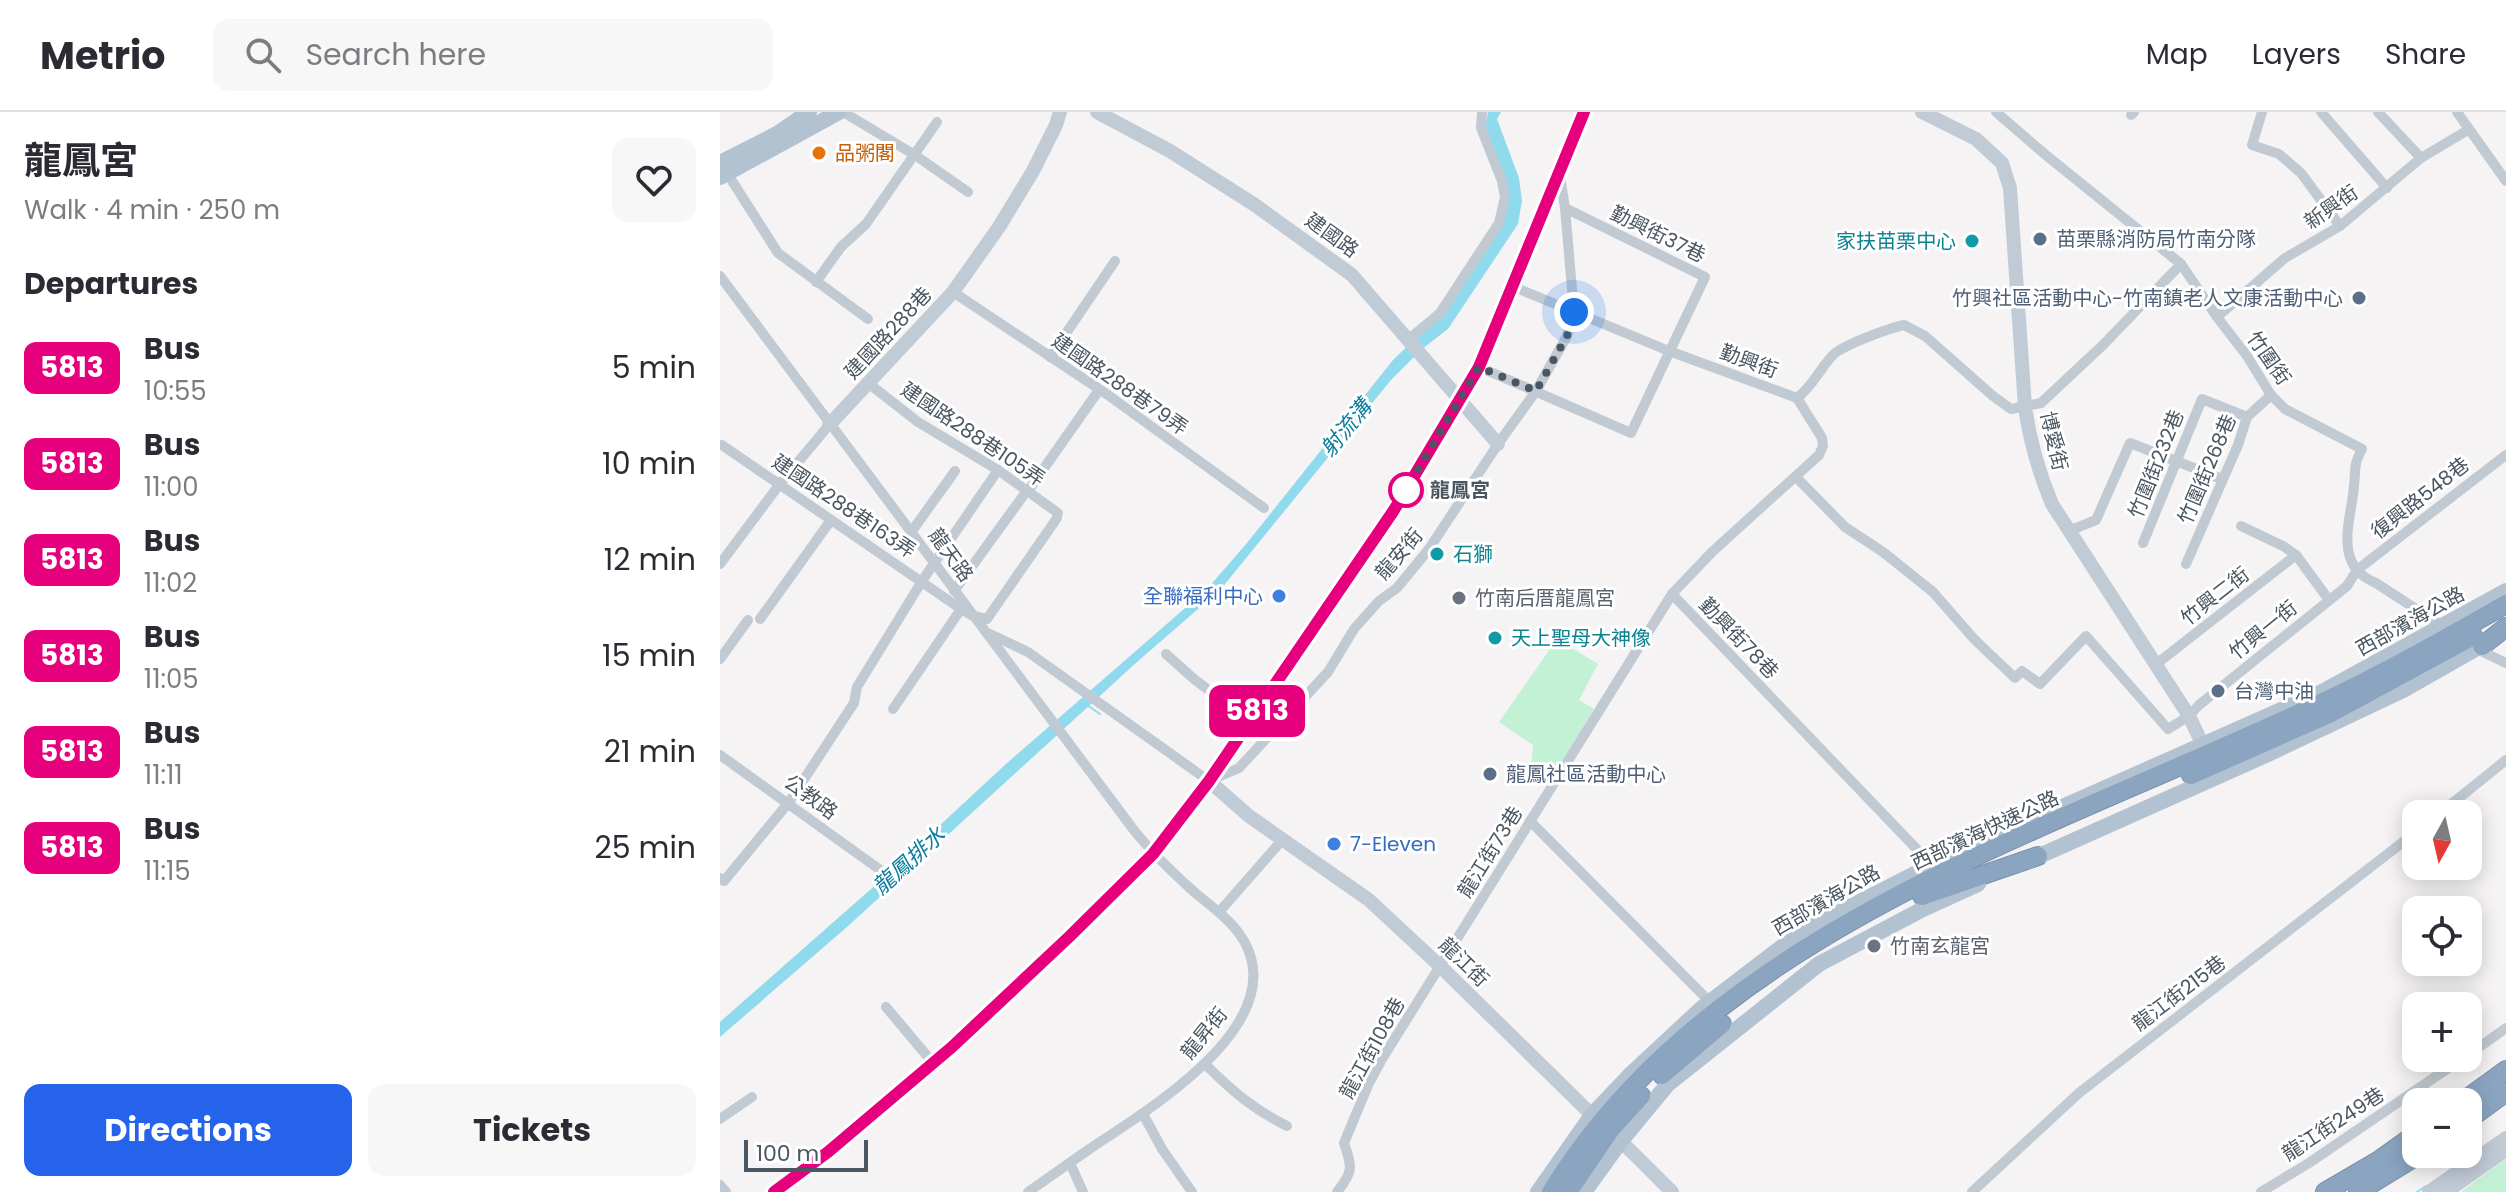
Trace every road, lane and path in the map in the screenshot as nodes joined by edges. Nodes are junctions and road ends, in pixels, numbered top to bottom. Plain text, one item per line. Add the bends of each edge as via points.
1 (809, 112) edge
2 (841, 112) edge
3 (1060, 112) edge
4 (1097, 112) edge
5 (1482, 112) edge
6 (1584, 112) edge
7 (1922, 112) edge
8 (1996, 112) edge
9 (2262, 112) edge
10 (2321, 112) edge
11 (2378, 112) edge
12 (2457, 112) edge
13 (937, 122) dead end
14 (2468, 130) junction
15 (915, 155) junction
16 (2421, 158) junction
17 (722, 171) edge
18 (1559, 171) junction
19 (2506, 181) edge
20 (2387, 188) junction
21 (968, 192) dead end
22 (1565, 208) junction
23 (2340, 226) junction
24 (1115, 261) dead end
25 (2181, 264) junction
26 (720, 276) edge
27 (816, 282) junction
28 (1514, 287) junction
29 (953, 292) junction
30 (1574, 312) junction
31 (2217, 317) junction
32 (868, 319) dead end
33 (1413, 344) junction
34 (1669, 351) junction
35 (1050, 357) junction
36 (1479, 367) junction
37 (868, 383) junction
38 (1099, 390) junction
39 (1536, 391) junction
40 (2271, 395) junction
41 (1460, 397) junction
42 (1797, 398) junction
43 (2025, 407) junction
44 (2247, 417) junction
45 (829, 425) junction
46 (1498, 444) junction
47 (722, 445) edge
48 (2506, 455) edge
49 (2177, 461) junction
50 (998, 470) junction
51 (955, 471) dead end
52 (1796, 477) junction
53 (2222, 479) junction
54 (779, 485) junction
55 (1025, 494) junction
56 (1264, 508) dead end
57 (831, 520) junction
58 (2241, 526) dead end
59 (2071, 530) junction
60 (912, 531) junction
61 (2143, 543) dead end
62 (2296, 555) junction
63 (720, 564) edge
64 (935, 564) junction
65 (2186, 564) dead end
66 (2357, 570) junction
67 (922, 581) junction
68 (954, 591) junction
69 (2506, 591) edge
70 (1672, 594) junction
71 (2329, 600) junction
72 (2506, 602) edge
73 (961, 609) junction
74 (973, 616) junction
75 (2506, 617) edge
76 (987, 619) joint
77 (2442, 626) junction
78 (2506, 629) edge
79 (989, 634) junction
80 (2479, 648) junction
81 (1166, 654) dead end
82 (720, 659) edge
83 (2506, 663) edge
84 (2155, 665) junction
85 (893, 709) dead end
86 (2189, 716) junction
87 (1249, 722) junction
88 (1269, 736) junction
89 (720, 755) edge
90 (2209, 760) junction
91 (2506, 760) edge
92 (1209, 781) junction
93 (2456, 800) edge
94 (789, 802) junction
95 (1530, 821) junction
96 (1283, 839) junction
97 (2402, 843) edge
98 (1153, 854) junction
99 (2038, 856) junction
100 (1932, 865) junction
101 (879, 869) dead end
102 (720, 878) edge
103 (1878, 892) junction
104 (1922, 896) junction
105 (1220, 911) junction
106 (1820, 938) junction
107 (1441, 967) junction
108 (1710, 1002) junction
109 (886, 1007) dead end
110 (2506, 1028) edge
111 (2482, 1045) edge
112 (933, 1063) junction
113 (1205, 1064) junction
114 (2506, 1070) edge
115 (2442, 1072) edge
116 (2481, 1088) edge
117 (2506, 1092) edge
118 (752, 1097) dead end
119 (2482, 1110) edge
120 (1143, 1114) junction
121 (720, 1119) edge
122 (1287, 1126) dead end
123 (1606, 1127) junction
124 (2506, 1138) edge
125 (2402, 1144) edge
126 (2506, 1150) edge
127 (1070, 1163) junction
128 (2402, 1165) edge
129 (720, 1185) edge
130 (1034, 1190) edge
131 (726, 1192) edge
132 (774, 1192) edge
133 (1083, 1192) edge
134 (1192, 1192) edge
135 (1337, 1192) edge
136 (1538, 1192) edge
137 (1551, 1192) edge
138 (1568, 1192) edge
139 (1584, 1192) edge
140 (1672, 1192) edge
141 (1972, 1192) edge
142 (2261, 1192) edge
143 (2325, 1192) edge
144 (2358, 1192) edge
145 (2429, 1192) edge
146 (2446, 1192) edge

1 - 17 main road
2 - 15 street
2 - 17 main road
3 - 29 street, 建國路288巷 via 1033,171
4 - 33 street, 建國路 via 1170,151 1316,248 1352,275
5 - 33 street via 1481,128 1505,197 1499,223 1440,313
6 - 18 street
7 - 43 street, 博愛街 via 1976,139 2002,163 2010,188
8 - 25 street, 竹圍街
9 - 23 street via 2252,145 2279,154 2301,173
10 - 20 street
11 - 16 street
12 - 14 street
13 - 15 street
14 - 16 street, 新興街
14 - 19 street
15 - 21 street
15 - 27 street
16 - 20 street, 新興街
17 - 27 street via 778,253
18 - 22 street, 龍安街
18 - 28 street
20 - 23 street, 新興街
22 - 30 street, 龍安街
22 - 34 street, 勤興街37巷 via 1705,277
23 - 31 street, 新興街 via 2285,258
24 - 35 street
25 - 31 street, 竹圍街
25 - 43 street via 2041,403
26 - 45 street, 龍天路
27 - 32 street
28 - 30 street, 勤興街
28 - 36 street
29 - 35 street, 建國路288巷79弄
29 - 37 street, 建國路288巷
30 - 34 street, 勤興街
30 - 39 street, 龍安街 via 1567,336
31 - 40 street, 竹圍街
33 - 41 street, 建國路
34 - 39 street via 1631,433
34 - 42 street, 勤興街
35 - 38 street, 建國路288巷79弄
36 - 39 street
36 - 41 street
37 - 45 street, 建國路288巷
37 - 50 street, 建國路288巷105弄 via 918,422
38 - 55 street
38 - 56 street, 建國路288巷79弄
39 - 46 street, 龍安街
40 - 44 street, 竹圍街268巷
40 - 66 street, 竹圍街 via 2285,409 2362,449 2354,465 2347,533 2348,553
41 - 46 street, 建國路
41 - 87 street via 1394,510
42 - 43 street, 勤興街 via 1835,352 1904,325 1925,336 2011,409
42 - 52 street, 勤興街78巷 via 1823,446
43 - 59 street, 博愛街 via 2038,470 2052,504
44 - 49 street, 竹圍街232巷 via 2202,399
44 - 53 street, 竹圍街268巷
45 - 54 street, 建國路288巷
45 - 60 street, 龍天路
46 - 88 street, 龍安街 via 1429,549 1354,629 1328,672
47 - 54 street, 建國路288巷163弄
48 - 66 street, 復興路548巷
49 - 53 street
49 - 59 street via 2130,443 2096,520
49 - 61 street, 竹圍街232巷
50 - 55 street, 建國路288巷105弄
50 - 64 street
51 - 60 street
52 - 70 street, 勤興街78巷
52 - 86 street via 1845,527 1933,592 2015,678 2022,671 2040,684 2086,636 2168,729
53 - 65 street, 竹圍街268巷
54 - 57 street, 建國路288巷163弄
54 - 63 street, 建國路288巷
55 - 68 street
55 - 76 street, 建國路288巷105弄 via 1058,515
57 - 67 street, 建國路288巷163弄
57 - 82 street
58 - 62 street
59 - 84 street, 博愛街
60 - 64 street, 龍天路
62 - 71 street
62 - 84 street, 竹興二街
64 - 67 street
64 - 68 street, 龍天路
66 - 71 street, 竹興一街
66 - 77 street
67 - 73 street, 建國路288巷163弄
67 - 94 street via 857,687 854,703
68 - 74 street, 龍天路
69 - 77 main road, 西部濱海公路
70 - 95 street, 龍江街73巷
70 - 100 street, 勤興街78巷
71 - 86 street, 竹興一街
72 - 77 highway
72 - 90 highway, 西部濱海快速公路
73 - 74 street, 建國路288巷163弄
73 - 85 street
74 - 76 street, 建國路288巷163弄
74 - 79 street, 龍天路
75 - 90 highway, 西部濱海快速公路 via 2329,714
77 - 90 main road, 西部濱海公路
78 - 80 highway
79 - 92 street via 1028,652
79 - 98 street, 龍天路
80 - 83 street
80 - 90 main road, 西部濱海公路 via 2403,690
81 - 87 street
84 - 86 street, 博愛街
86 - 90 street, 博愛街
87 - 88 street
87 - 92 street
88 - 92 street, 龍安街 via 1239,768
89 - 94 street, 公教路
90 - 99 main road, 西部濱海公路
90 - 100 main road, 西部濱海公路
90 - 104 highway, 西部濱海快速公路
90 - 106 highway, 西部濱海快速公路 via 1915,886
91 - 93 street
92 - 96 street, 龍江街
92 - 98 street
94 - 101 street, 公教路
94 - 102 street via 724,881
95 - 107 street, 龍江街73巷
95 - 108 street
96 - 105 street
96 - 107 street, 龍江街 via 1369,900
97 - 141 street, 龍江街215巷 via 2079,1093
98 - 105 street, 龍昇街
98 - 112 street
99 - 104 highway
99 - 123 main road, 西部濱海公路 via 1819,964
100 - 103 main road, 西部濱海公路
103 - 106 highway
103 - 108 main road, 西部濱海公路 via 1803,931
104 - 123 highway, 西部濱海快速公路 via 1821,950 1770,985
105 - 113 street, 龍昇街 via 1245,943 1253,966 1252,992 1240,1019
106 - 123 highway, 西部濱海快速公路 via 1677,1044
107 - 123 street, 龍江街
107 - 135 street, 龍江街108巷 via 1369,1083 1344,1143 1352,1166
108 - 123 main road, 西部濱海公路 via 1641,1065
109 - 112 street
110 - 111 street
112 - 132 street
113 - 120 street, 龍昇街
113 - 122 street via 1237,1096
114 - 116 highway
115 - 142 street, 龍江街249巷
117 - 119 highway
118 - 121 street
120 - 127 street, 龍昇街
120 - 134 street
123 - 136 main road, 西部濱海公路
123 - 137 highway, 西部濱海快速公路
123 - 138 highway, 西部濱海快速公路
123 - 139 main road, 西部濱海公路
123 - 140 street, 龍江街
124 - 145 street
125 - 143 highway
126 - 146 street
127 - 130 street, 龍昇街
127 - 133 street
128 - 144 highway
129 - 131 street

